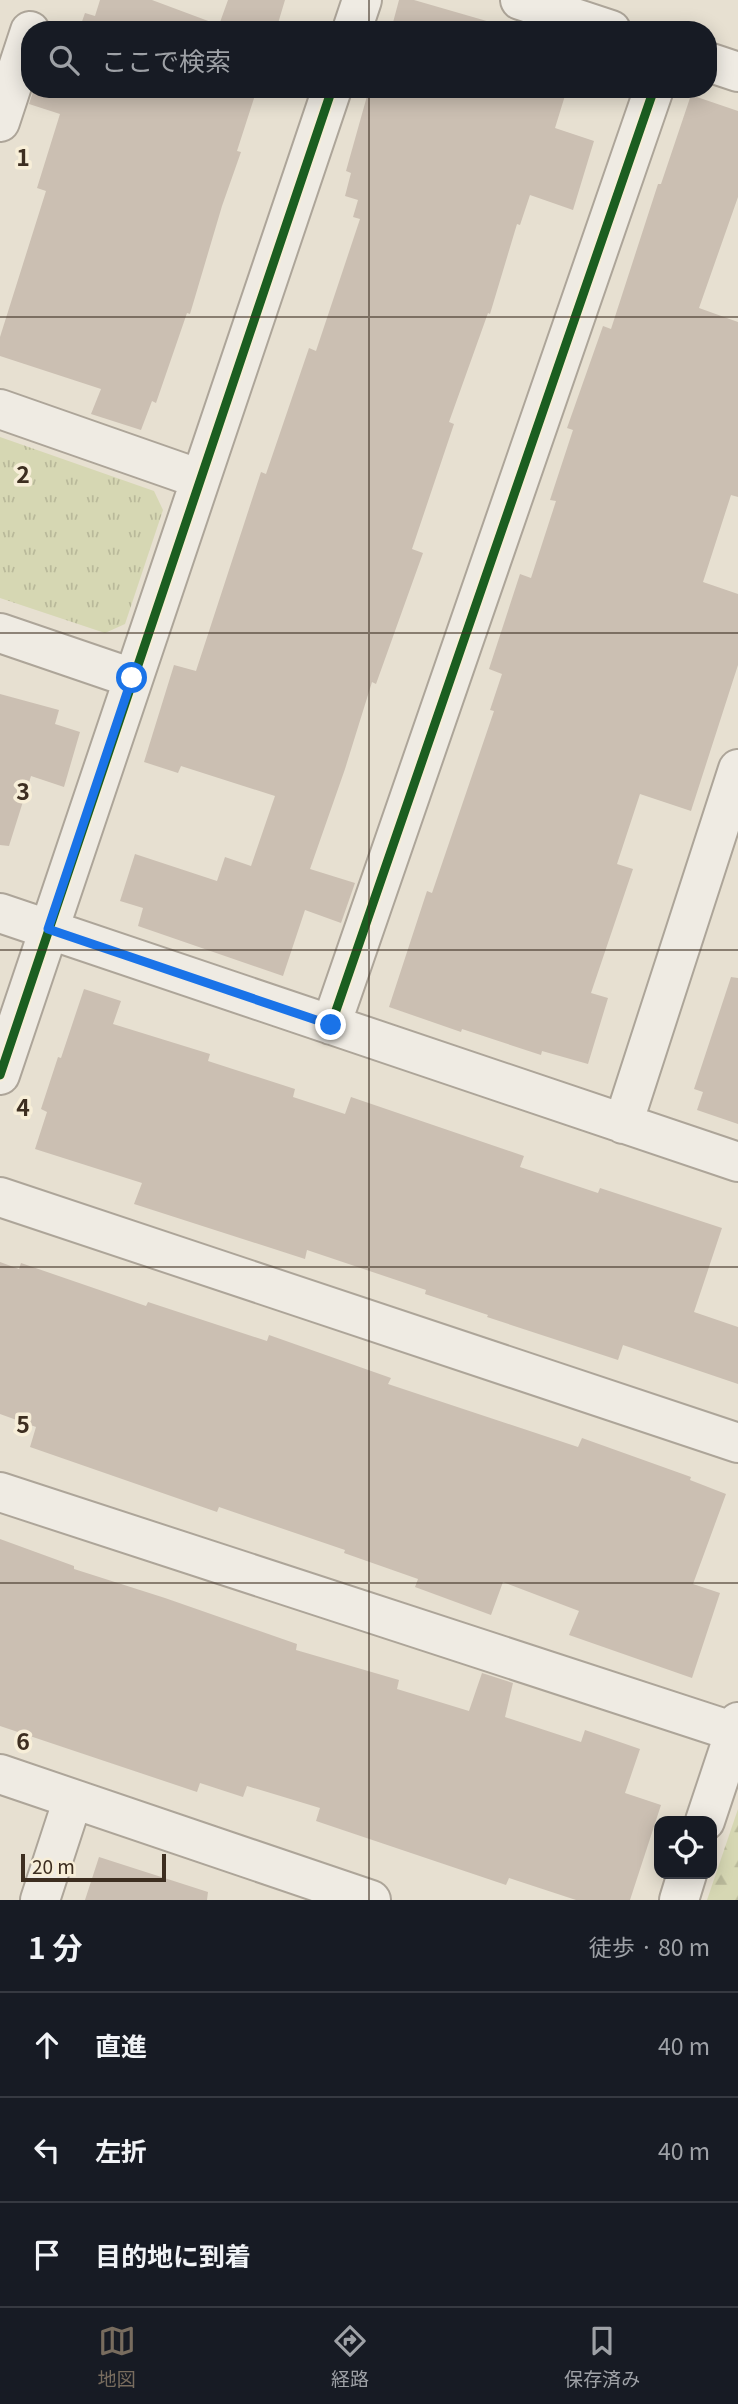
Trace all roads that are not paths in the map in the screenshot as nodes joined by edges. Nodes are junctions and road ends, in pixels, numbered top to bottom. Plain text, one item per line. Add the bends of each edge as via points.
1 (40, 0) edge
2 (362, 0) edge
3 (520, 0) edge
4 (33, 21) edge
5 (355, 21) edge
6 (584, 21) edge
7 (21, 58) edge
8 (717, 65) edge
9 (738, 72) edge
10 (329, 98) edge
11 (651, 98) edge
12 (0, 122) edge
13 (0, 409) edge
14 (200, 479) junction
15 (0, 634) edge
16 (132, 678) junction
17 (738, 769) edge
18 (0, 913) edge
19 (48, 929) junction
20 (331, 1025) junction
21 (0, 1075) edge
22 (623, 1124) junction
23 (738, 1162) edge
24 (0, 1197) edge
25 (738, 1443) edge
26 (0, 1492) edge
27 (736, 1727) edge
28 (0, 1774) edge
29 (73, 1799) junction
30 (707, 1816) edge
31 (685, 1879) edge
32 (361, 1898) edge
33 (40, 1900) edge
34 (679, 1900) edge

1 - 4 street
2 - 5 street
3 - 6 street
7 - 12 street
8 - 9 street
10 - 14 street
11 - 20 street
13 - 14 street
14 - 16 street
15 - 16 street
16 - 19 street
17 - 22 street
18 - 19 street
19 - 20 street
19 - 21 street
20 - 22 street
22 - 23 street
24 - 25 street
26 - 27 street
27 - 30 street
28 - 29 street
29 - 32 street
29 - 33 street
31 - 34 street

